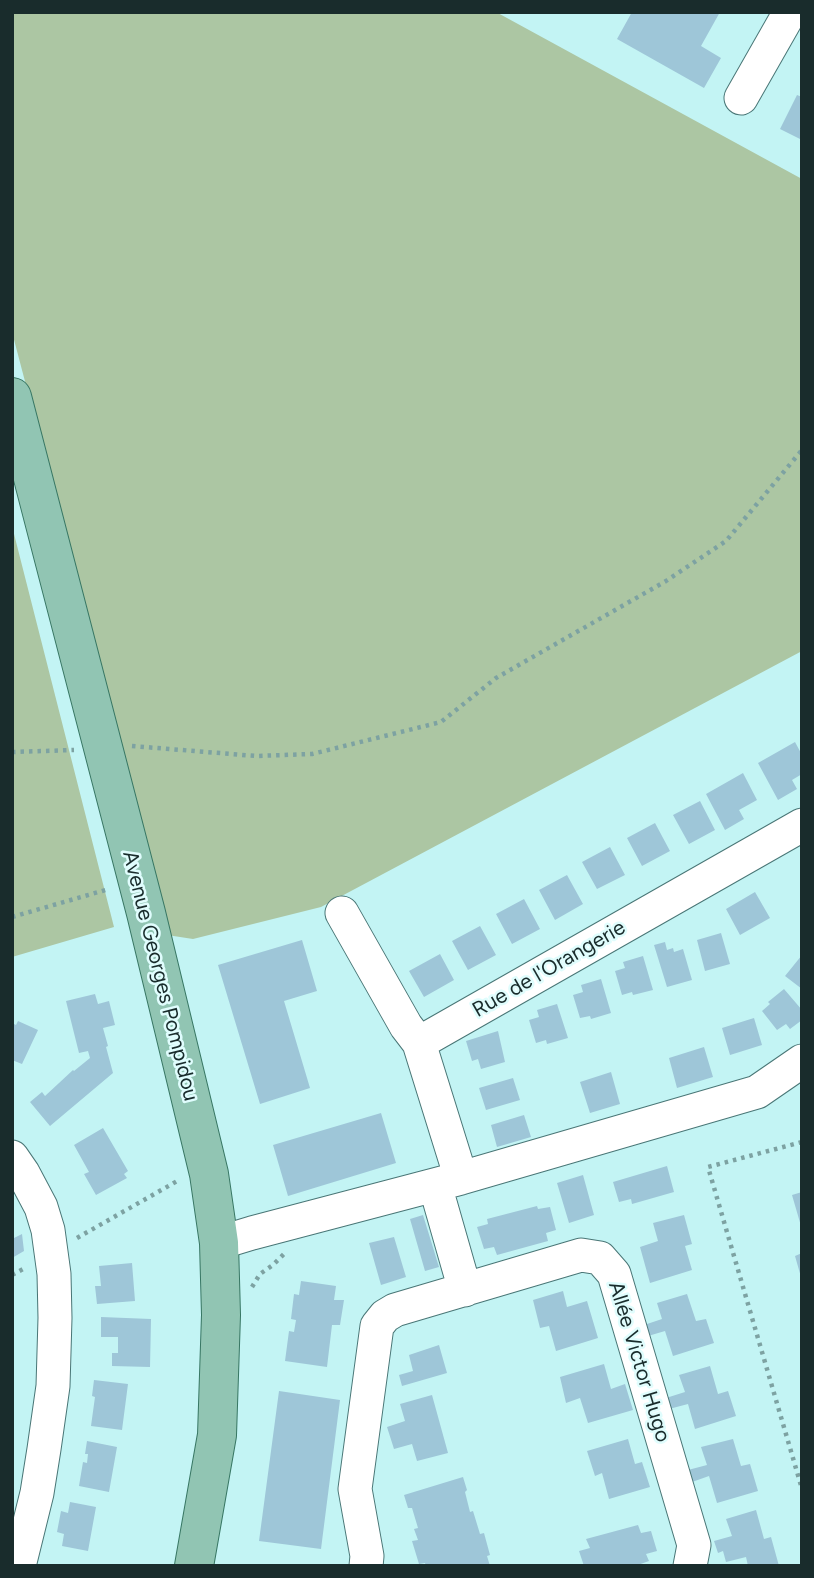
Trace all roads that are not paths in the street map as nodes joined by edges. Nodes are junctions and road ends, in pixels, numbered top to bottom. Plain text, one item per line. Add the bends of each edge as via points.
1 (790, 12) edge
2 (741, 98) dead end
3 (12, 397) edge
4 (802, 825) edge
5 (342, 913) dead end
6 (419, 1043) junction
7 (802, 1062) edge
8 (12, 1157) edge
9 (448, 1181) junction
10 (219, 1243) junction
11 (465, 1290) junction
12 (19, 1566) edge
13 (194, 1566) edge
14 (366, 1566) edge
15 (690, 1566) edge

1 - 2 street
3 - 10 main road, Avenue Georges Pompidou via 146,913 209,1174
4 - 6 street, Rue de l'Orangerie
5 - 6 street
6 - 9 street
7 - 9 street via 757,1092
8 - 12 street via 41,1207 48,1230 55,1318 53,1386 37,1493
9 - 10 street
9 - 11 street
10 - 13 main road, Avenue Georges Pompidou via 217,1435
11 - 14 street, Allée Victor Hugo via 395,1310 377,1326 355,1489
11 - 15 street, Allée Victor Hugo via 581,1255 600,1258 614,1274 694,1545

